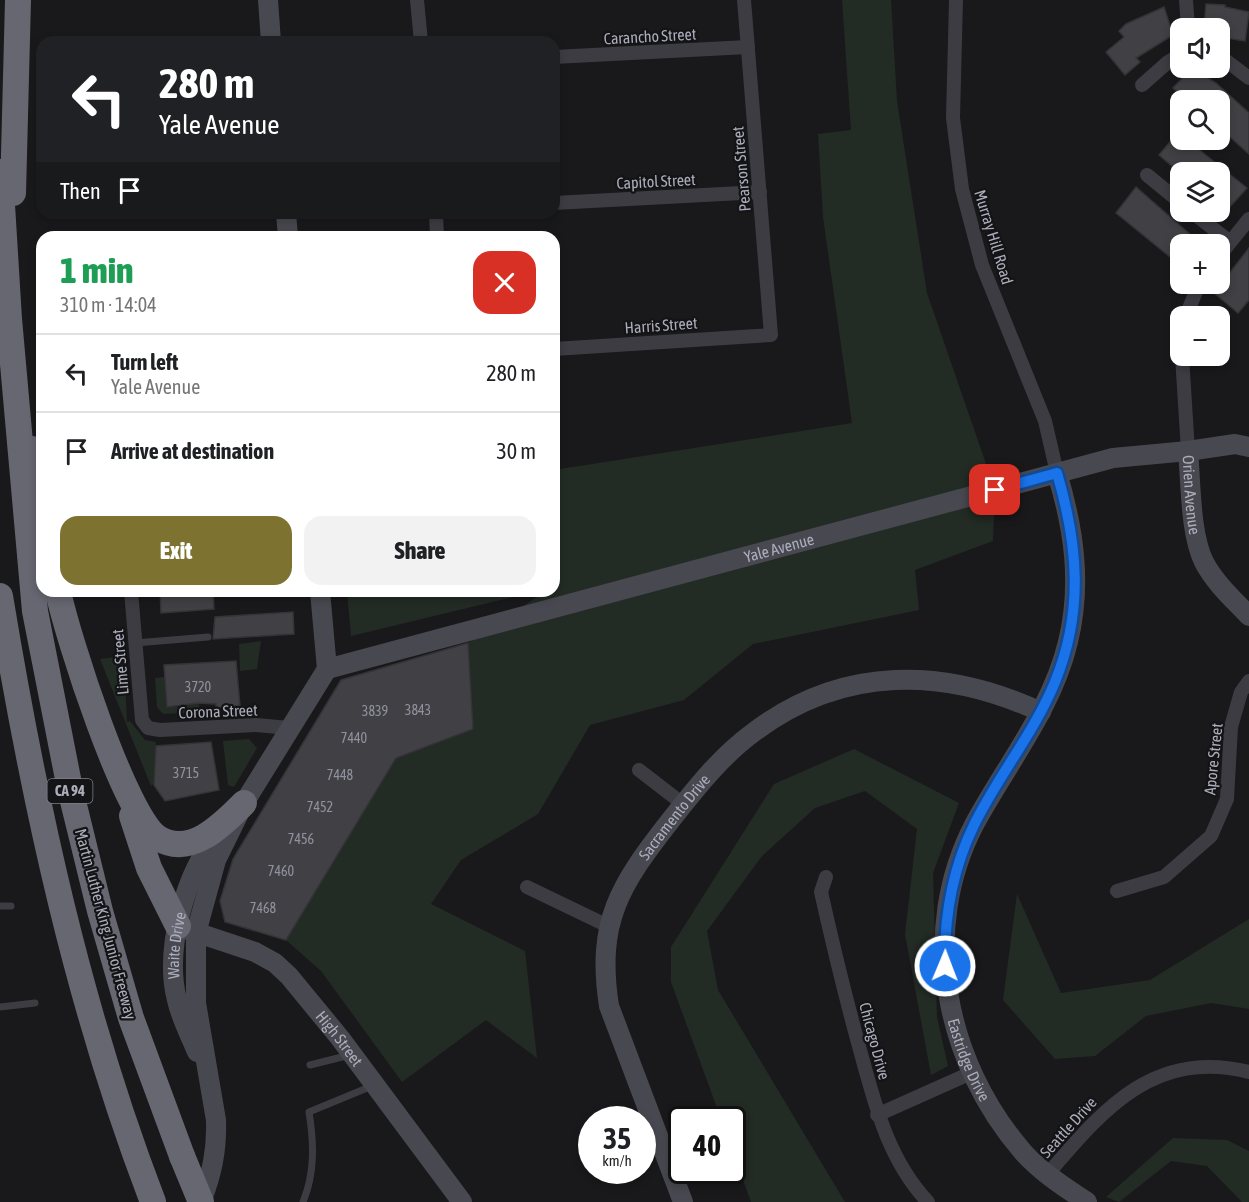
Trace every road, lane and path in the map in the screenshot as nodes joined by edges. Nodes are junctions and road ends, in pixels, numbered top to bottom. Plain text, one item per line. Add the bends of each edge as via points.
1 (18, 0) edge
2 (268, 0) edge
3 (417, 0) edge
4 (744, 0) edge
5 (956, 0) edge
6 (1186, 0) edge
7 (1187, 18) edge
8 (271, 36) edge
9 (420, 36) edge
10 (748, 47) junction
11 (560, 57) edge
12 (1170, 61) edge
13 (1230, 64) edge
14 (1249, 78) edge
15 (1142, 85) dead end
16 (0, 172) edge
17 (1147, 175) dead end
18 (760, 192) junction
19 (1170, 194) edge
20 (560, 203) edge
21 (1249, 219) edge
22 (1205, 222) edge
23 (1220, 234) edge
24 (1230, 240) edge
25 (9, 319) junction
26 (771, 335) joint
27 (560, 349) edge
28 (1183, 366) edge
29 (17, 413) junction
30 (1244, 441) edge
31 (1188, 451) junction
32 (36, 459) edge
33 (1057, 473) junction
34 (0, 596) edge
35 (60, 597) edge
36 (131, 597) edge
37 (321, 597) edge
38 (1249, 616) edge
39 (208, 637) dead end
40 (135, 643) junction
41 (327, 669) junction
42 (1249, 681) edge
43 (1041, 712) junction
44 (148, 728) joint
45 (289, 728) junction
46 (639, 770) dead end
47 (118, 774) junction
48 (244, 803) junction
49 (683, 804) junction
50 (826, 877) dead end
51 (528, 887) dead end
52 (1117, 891) dead end
53 (0, 906) edge
54 (11, 906) dead end
55 (608, 926) junction
56 (187, 930) junction
57 (35, 1003) dead end
58 (0, 1007) edge
59 (352, 1054) junction
60 (310, 1065) dead end
61 (971, 1072) junction
62 (1249, 1072) edge
63 (375, 1085) junction
64 (877, 1115) junction
65 (1047, 1175) junction
66 (148, 1201) edge
67 (681, 1201) edge
68 (201, 1202) edge
69 (303, 1202) edge
70 (462, 1202) edge
71 (928, 1202) edge
72 (1087, 1202) edge

1 - 25 highway
2 - 8 street
3 - 9 street
4 - 10 street, Pearson Street
5 - 33 street, Murray Hill Road via 953,118 962,189 982,266 1045,421
6 - 7 street
10 - 11 street, Carancho Street
10 - 18 street, Pearson Street
12 - 15 street
13 - 14 street
16 - 25 highway, Martin Luther King Junior Freeway / CA 94
17 - 19 street
18 - 20 street, Capitol Street
18 - 26 street, Pearson Street
21 - 24 street
22 - 23 street
25 - 29 highway, Martin Luther King Junior Freeway / CA 94
26 - 27 street, Harris Street
28 - 31 street, Orien Avenue
29 - 32 highway
29 - 68 highway, Martin Luther King Junior Freeway / CA 94, bridge via 35,610 70,789 131,1018
30 - 31 street, Yale Avenue
31 - 33 street, Yale Avenue via 1113,458
31 - 38 street, Orien Avenue via 1197,542 1204,562 1224,591
33 - 41 street, Yale Avenue
33 - 43 street, Eastridge Drive via 1076,555 1075,588 1067,644
34 - 66 highway, CA 94 via 58,898
35 - 47 highway
36 - 40 street, Lime Street
37 - 41 street
39 - 40 lane
40 - 44 street, Lime Street via 142,720
41 - 45 street, Waite Drive
42 - 52 street, Apore Street via 1241,692 1231,727 1227,799 1211,836 1164,878
43 - 49 street, Sacramento Drive via 1006,696 932,679 866,683 832,691 755,731 706,776
43 - 61 street, Eastridge Drive via 974,825 949,904 944,945 946,986 957,1038
44 - 45 street, Corona Street
45 - 48 street, Waite Drive
46 - 49 street
47 - 48 highway via 147,827 159,838 174,843 205,837
47 - 56 highway via 149,868
48 - 56 street, Waite Drive
49 - 55 street, Sacramento Drive via 637,864
50 - 64 street, Chicago Drive via 820,892
51 - 55 street
53 - 54 lane
55 - 67 street, Sacramento Drive via 605,958 609,1006
56 - 59 street, High Street via 233,943 275,963 306,993
56 - 68 street, Waite Drive via 173,979 214,1100 217,1142
57 - 58 lane
59 - 60 lane
59 - 63 street, High Street
61 - 64 street
61 - 65 street, Eastridge Drive via 994,1116
62 - 65 street, Seattle Drive via 1205,1067 1139,1086 1097,1116
63 - 69 lane via 309,1112 314,1138 311,1183
63 - 70 street, High Street
64 - 71 street, Chicago Drive via 896,1155
65 - 72 street, Eastridge Drive

